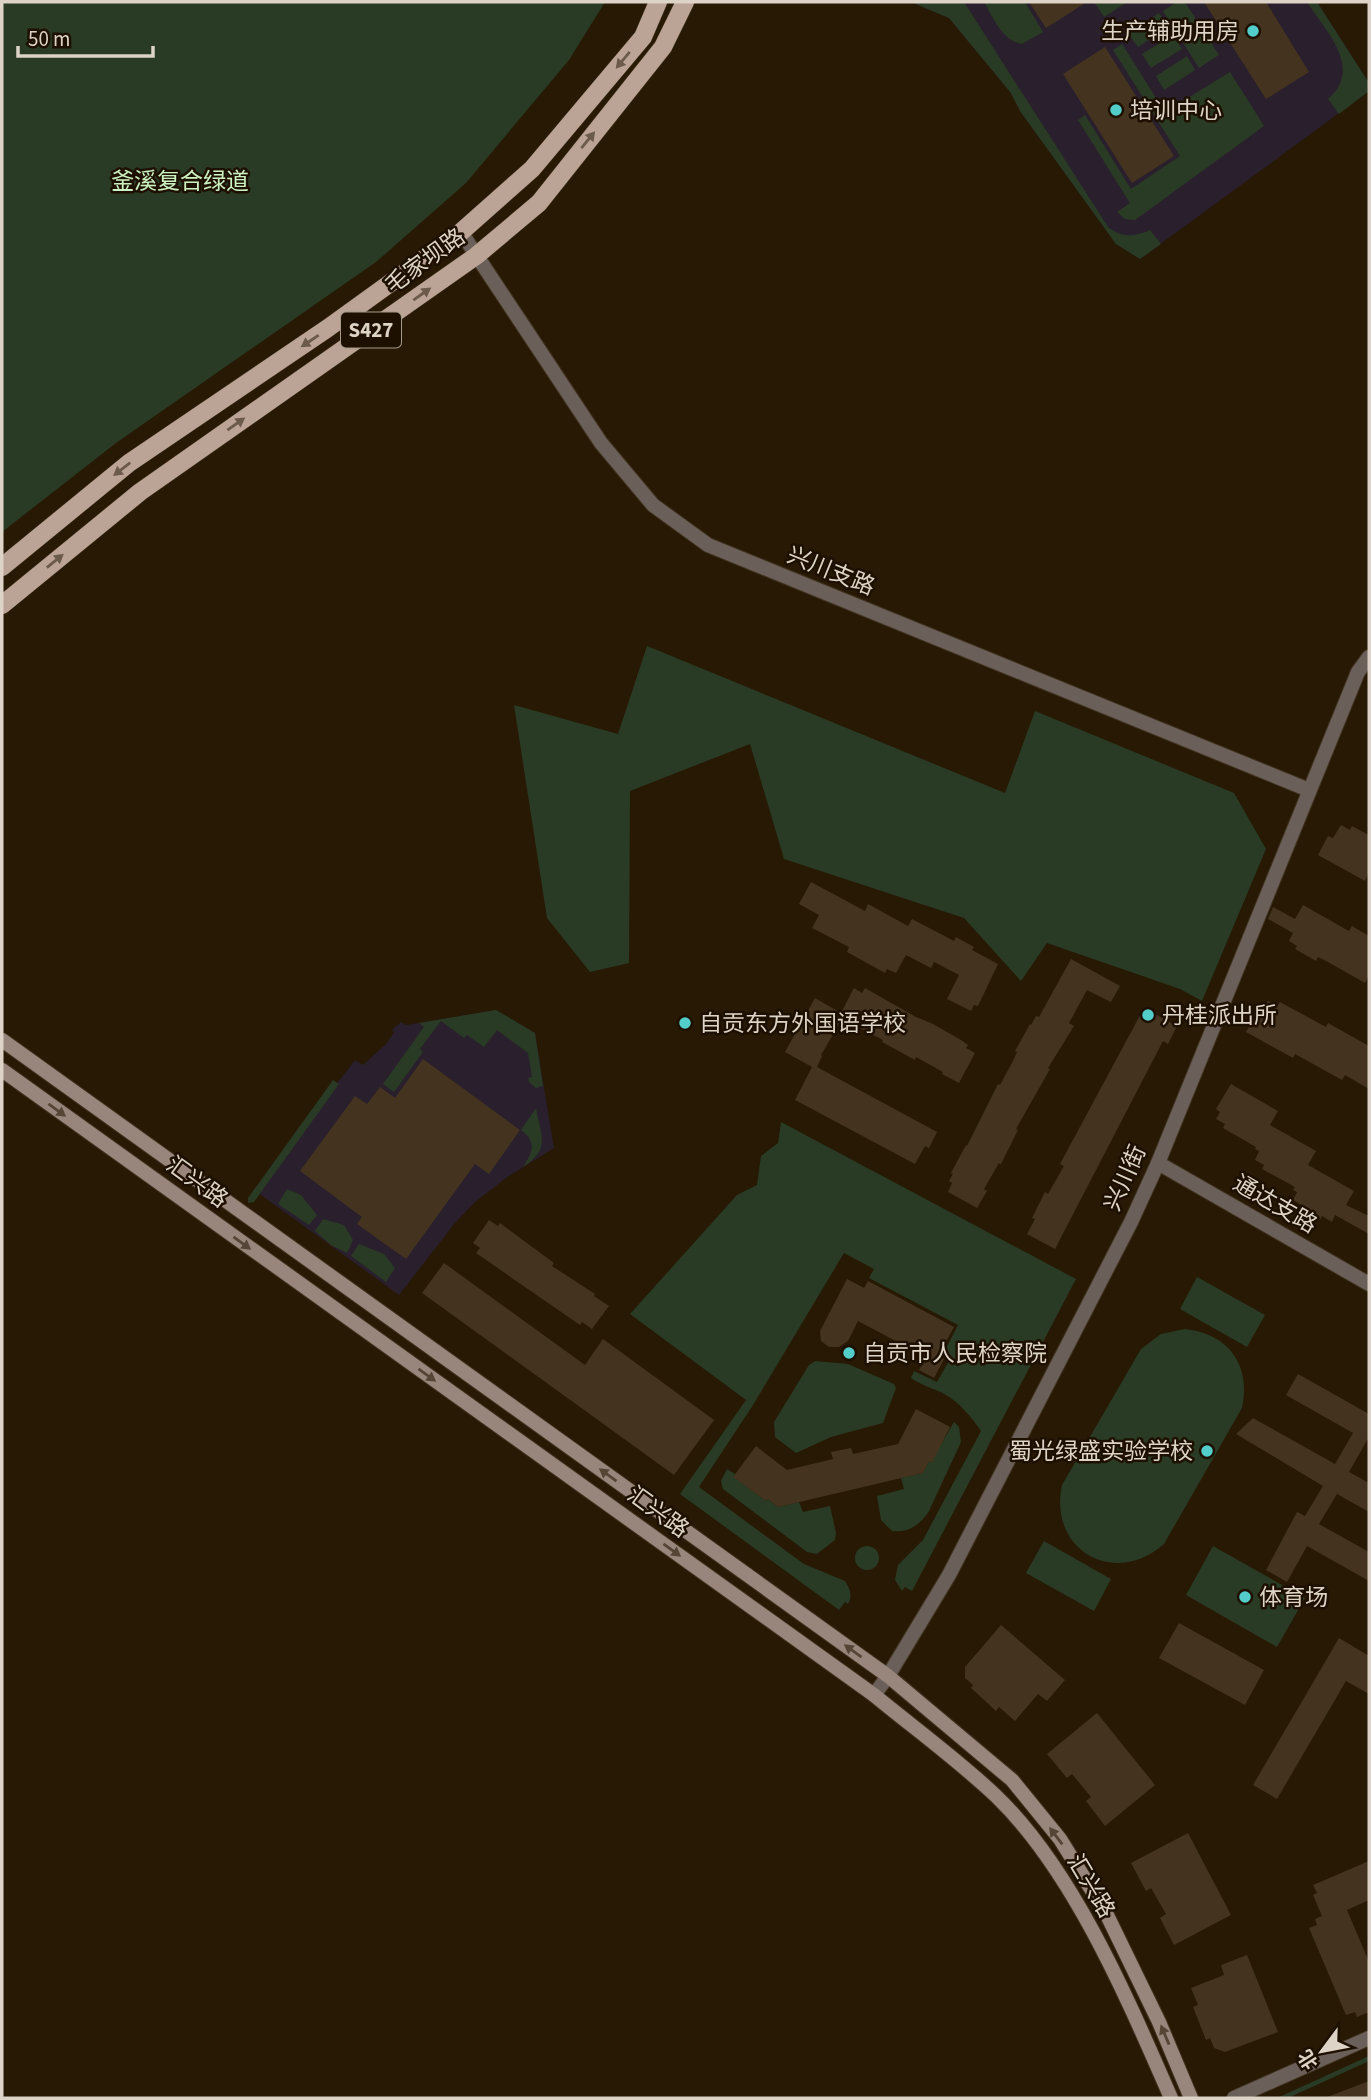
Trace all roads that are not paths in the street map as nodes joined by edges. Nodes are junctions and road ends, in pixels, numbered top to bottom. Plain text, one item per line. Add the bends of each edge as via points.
1 (658, 2) edge
2 (685, 2) edge
3 (461, 232) junction
4 (476, 256) junction
5 (2, 567) edge
6 (2, 605) edge
7 (1369, 657) edge
8 (1309, 790) junction
9 (2, 1040) edge
10 (2, 1070) edge
11 (1158, 1163) junction
12 (1369, 1284) edge
13 (888, 1676) junction
14 (874, 1695) junction
15 (1369, 2038) edge
16 (1171, 2098) edge
17 (1191, 2098) edge
18 (1234, 2098) edge

1 -> 3 main road, 毛家坝路 / S427 via 643,37 532,169
4 -> 2 main road, 毛家坝路 / S427 via 538,203 663,47
3 - 4 street, 兴川支路
3 -> 5 main road, 毛家坝路 / S427 via 129,463
6 -> 4 main road, 毛家坝路 / S427 via 140,492
4 - 8 street, 兴川支路 via 601,443 653,505 708,545
7 - 8 street, 兴川街 via 1358,672
8 - 11 street, 兴川街
13 -> 9 main road
10 -> 14 main road, 汇兴路
11 - 12 street, 通达支路
11 - 13 street, 兴川街 via 949,1575
13 - 14 street, 兴川街
17 -> 13 main road via 1107,1913 1060,1839 1012,1780
14 - 16 main road, 汇兴路 via 997,1797 1043,1850 1089,1925
15 - 18 street

